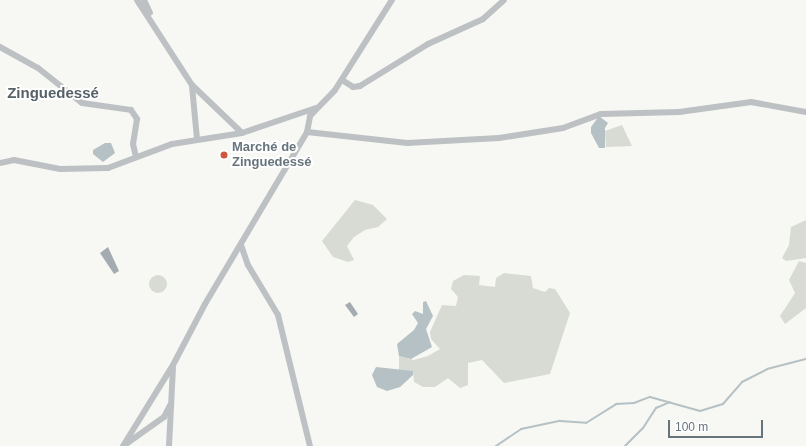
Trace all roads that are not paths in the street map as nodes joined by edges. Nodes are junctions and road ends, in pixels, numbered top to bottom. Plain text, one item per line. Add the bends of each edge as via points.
1 (137, 0) edge
2 (144, 0) edge
3 (392, 0) edge
4 (504, 0) edge
5 (151, 18) junction
6 (0, 47) edge
7 (342, 80) junction
8 (192, 85) junction
9 (316, 108) junction
10 (806, 112) edge
11 (307, 132) junction
12 (242, 133) junction
13 (197, 139) junction
14 (136, 157) junction
15 (0, 163) edge
16 (241, 245) junction
17 (173, 365) junction
18 (172, 402) junction
19 (123, 446) edge
20 (169, 446) edge
21 (310, 446) edge

1 - 5 street
2 - 5 street
3 - 7 street
4 - 7 street via 483,19 428,44 360,86 353,87
5 - 8 street
6 - 14 street via 38,68 82,103 131,110 137,119 133,144
7 - 9 street
8 - 12 street
8 - 13 street via 196,99
9 - 11 street via 310,116
9 - 12 street
10 - 11 street via 750,102 679,112 601,114 563,128 499,138 407,143
11 - 16 street
12 - 13 street
13 - 14 street
14 - 15 street via 108,168 60,168 14,160
16 - 17 street via 205,304
16 - 21 street via 248,265 278,315
17 - 18 street
17 - 19 street
18 - 19 street via 164,417
18 - 20 street

